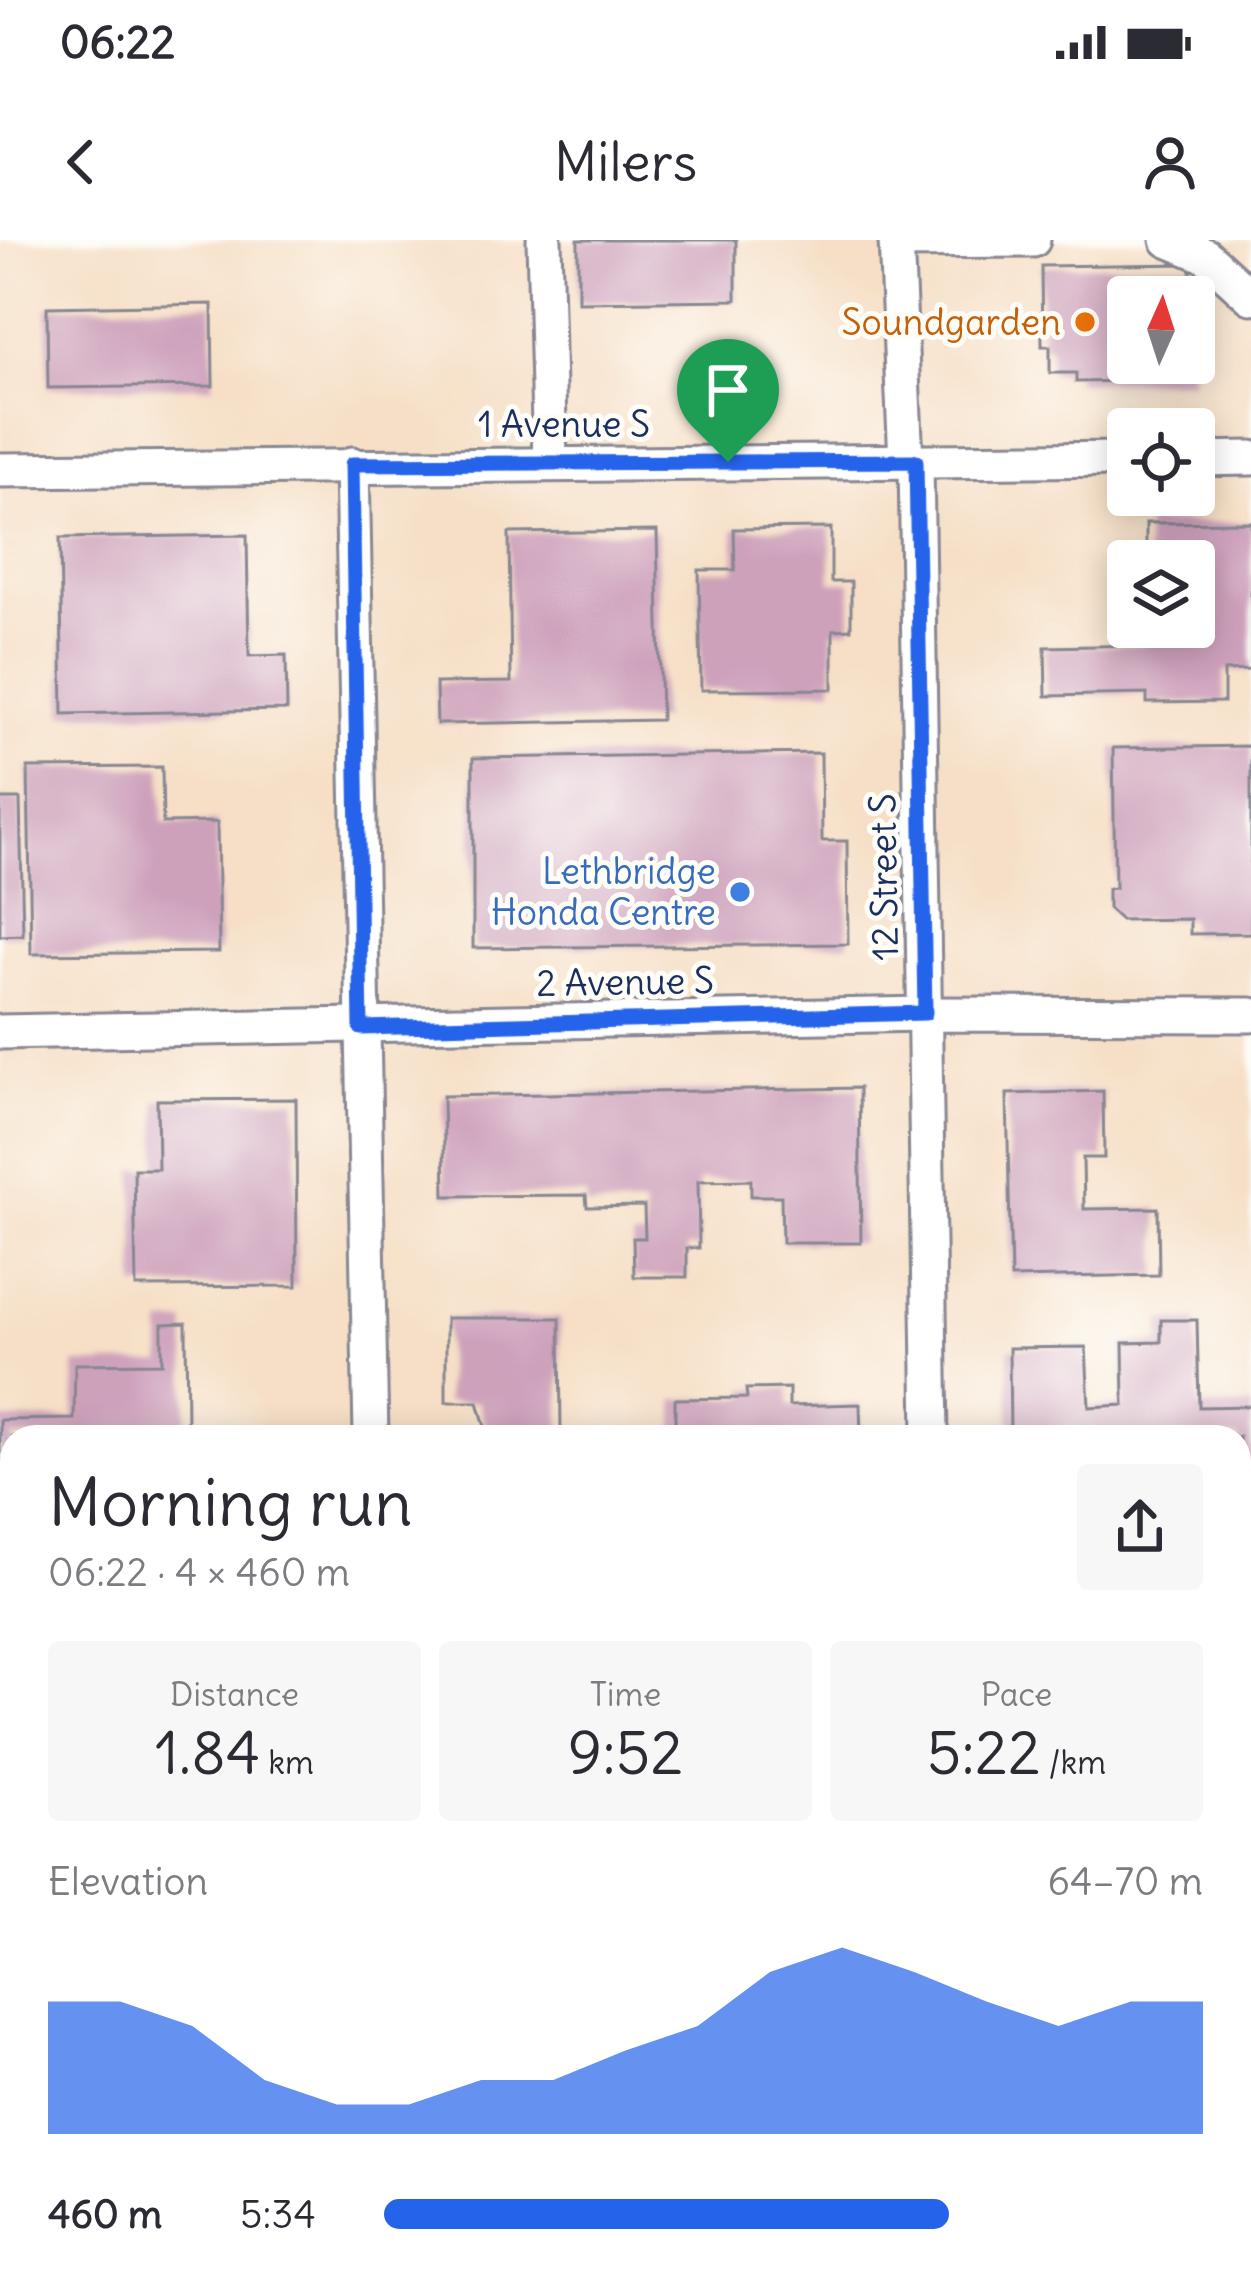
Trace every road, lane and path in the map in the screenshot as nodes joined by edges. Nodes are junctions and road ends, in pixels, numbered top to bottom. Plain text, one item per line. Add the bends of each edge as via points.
1 (544, 240) edge
2 (1034, 240) edge
3 (1168, 240) edge
4 (896, 241) edge
5 (1251, 297) edge
6 (1251, 458) edge
7 (1107, 459) edge
8 (1215, 459) edge
9 (911, 461) junction
10 (550, 463) junction
11 (352, 464) junction
12 (0, 470) edge
13 (925, 1013) junction
14 (1251, 1016) edge
15 (361, 1028) junction
16 (0, 1032) edge
17 (371, 1425) edge
18 (931, 1425) edge

1 - 10 street
2 - 4 street
3 - 5 street via 1206,256
4 - 9 street, 12 Street S
6 - 8 street
7 - 9 street, 1 Avenue S
9 - 10 street, 1 Avenue S
9 - 13 street, 12 Street S
10 - 11 street, 1 Avenue S
11 - 12 street, 1 Avenue S
11 - 15 street
13 - 14 street, 2 Avenue S
13 - 15 street, 2 Avenue S
13 - 18 street, 12 Street S
15 - 16 street, 2 Avenue S
15 - 17 street

